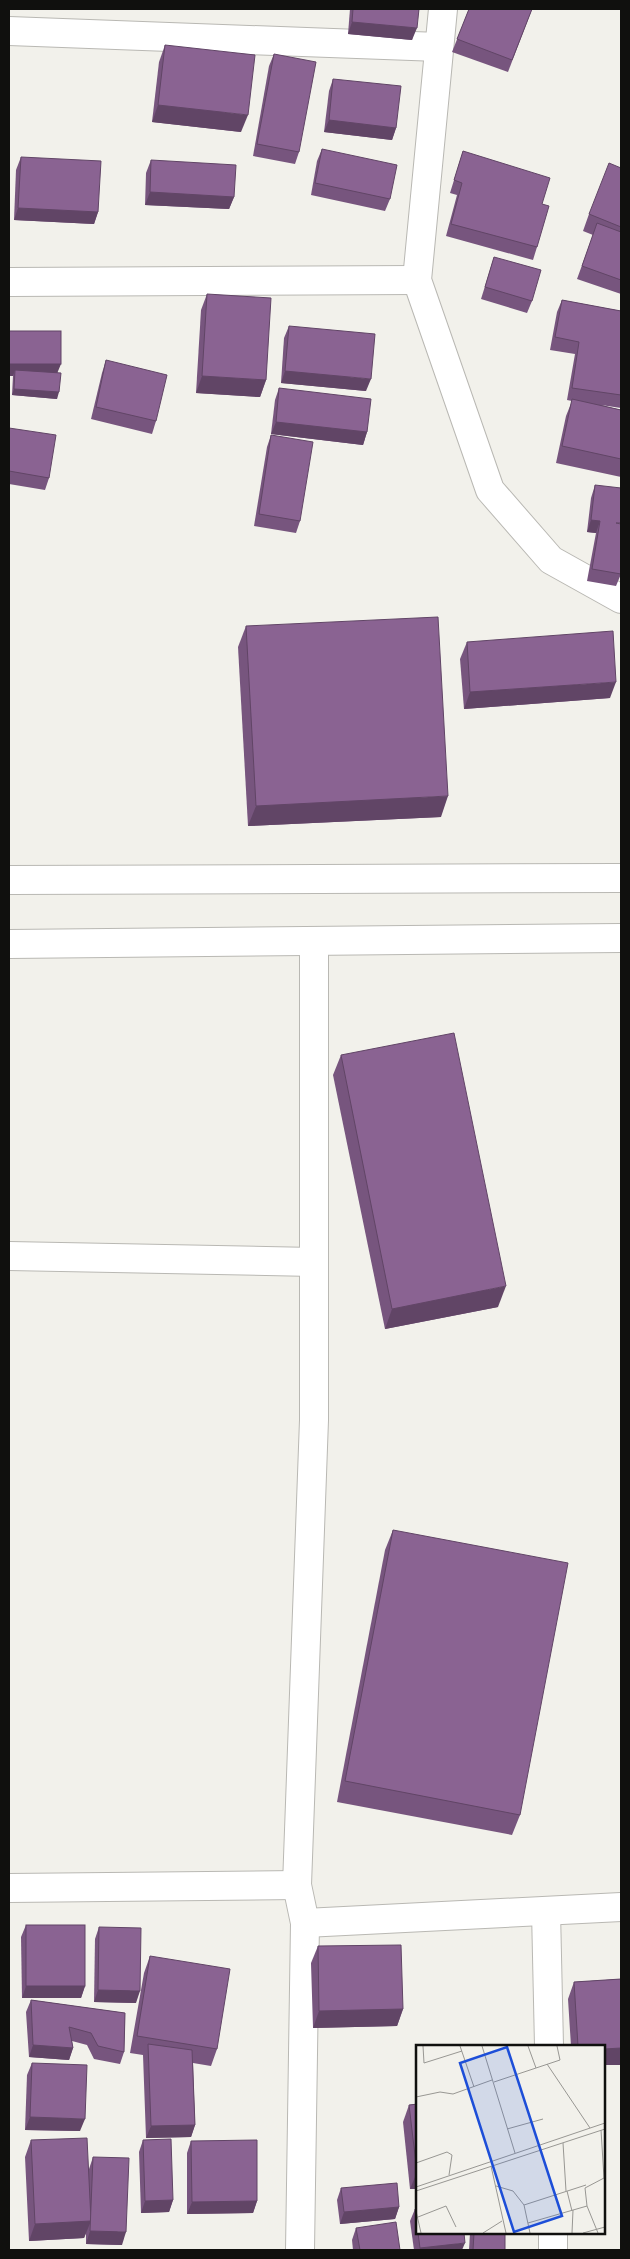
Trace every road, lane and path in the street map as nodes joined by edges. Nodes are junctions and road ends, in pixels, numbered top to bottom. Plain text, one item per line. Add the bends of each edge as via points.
1 (443, 9) edge
2 (9, 31) edge
3 (439, 47) junction
4 (417, 280) junction
5 (9, 282) edge
6 (621, 599) edge
7 (621, 878) edge
8 (9, 880) edge
9 (621, 938) edge
10 (316, 941) junction
11 (9, 944) edge
12 (9, 1256) edge
13 (314, 1262) junction
14 (297, 1885) junction
15 (9, 1888) edge
16 (621, 1907) edge
17 (546, 1911) junction
18 (305, 1923) junction
19 (549, 2045) edge
20 (553, 2234) edge
21 (300, 2250) edge
22 (553, 2250) edge

1 - 3 street
2 - 3 street
3 - 4 street
4 - 5 street
4 - 6 street via 490,490 551,560
7 - 8 street
9 - 10 street
10 - 11 street
10 - 13 street
12 - 13 street
13 - 14 street via 314,1420
14 - 15 street
14 - 18 street
16 - 17 street
17 - 18 street
17 - 19 street
18 - 21 street
20 - 22 street

